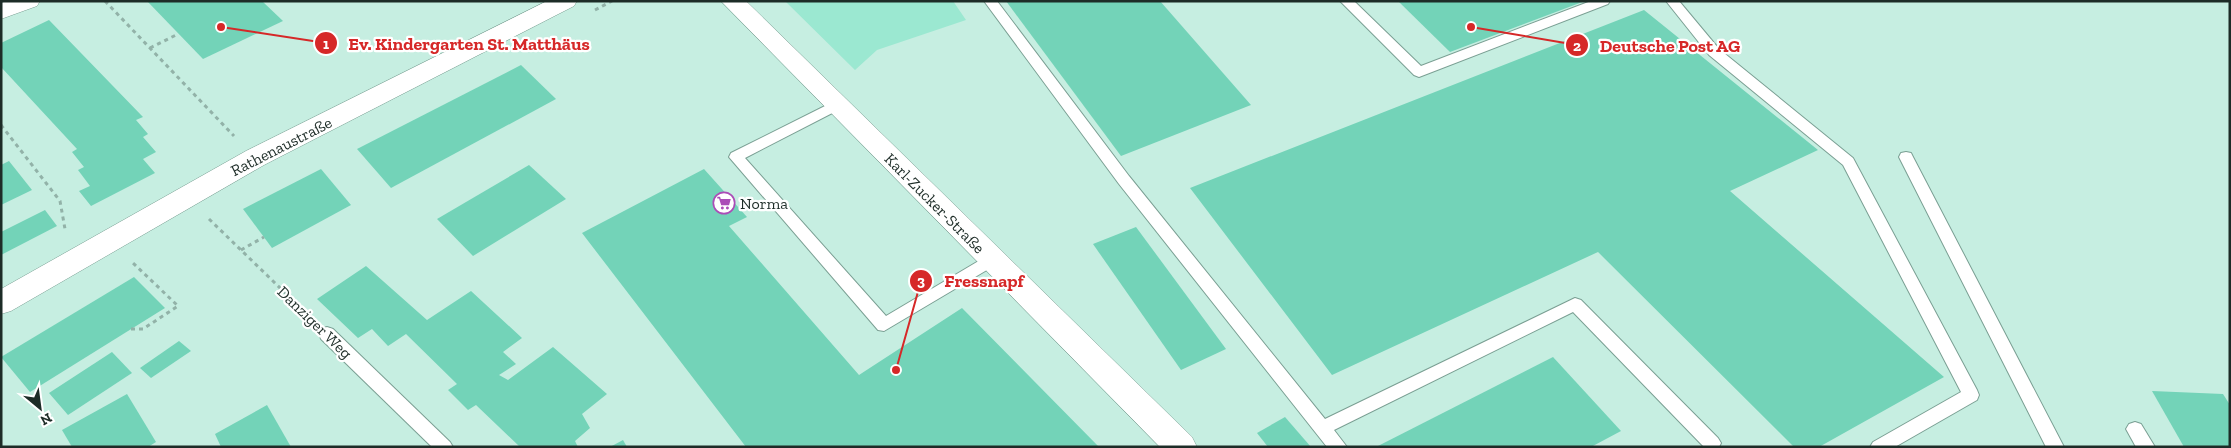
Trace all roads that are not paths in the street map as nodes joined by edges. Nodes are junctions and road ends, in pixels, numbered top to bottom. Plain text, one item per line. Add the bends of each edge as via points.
1 (29, 1) edge
2 (566, 1) edge
3 (732, 1) edge
4 (990, 1) edge
5 (1346, 1) edge
6 (1604, 1) edge
7 (1672, 1) edge
8 (1, 12) edge
9 (837, 105) junction
10 (1906, 157) dead end
11 (992, 260) junction
12 (1, 303) edge
13 (327, 334) road end
14 (1322, 428) junction
15 (2136, 429) dead end
16 (1712, 446) edge
17 (444, 447) edge
18 (1181, 447) edge
19 (1338, 447) edge
20 (1879, 447) edge
21 (2055, 447) edge
22 (2146, 447) edge

1 - 8 street
2 - 12 street, Rathenaustraße via 255,158
3 - 9 street, Karl-Zucker-Straße
4 - 14 lane via 1124,180
5 - 6 lane via 1419,72
7 - 20 lane via 1714,52 1848,162 1971,395
9 - 11 street, Karl-Zucker-Straße
9 - 11 lane via 736,156 884,325
10 - 21 lane
11 - 18 street, Karl-Zucker-Straße
13 - 17 lane, Danziger Weg
14 - 16 lane via 1575,304
14 - 19 lane
15 - 22 lane

